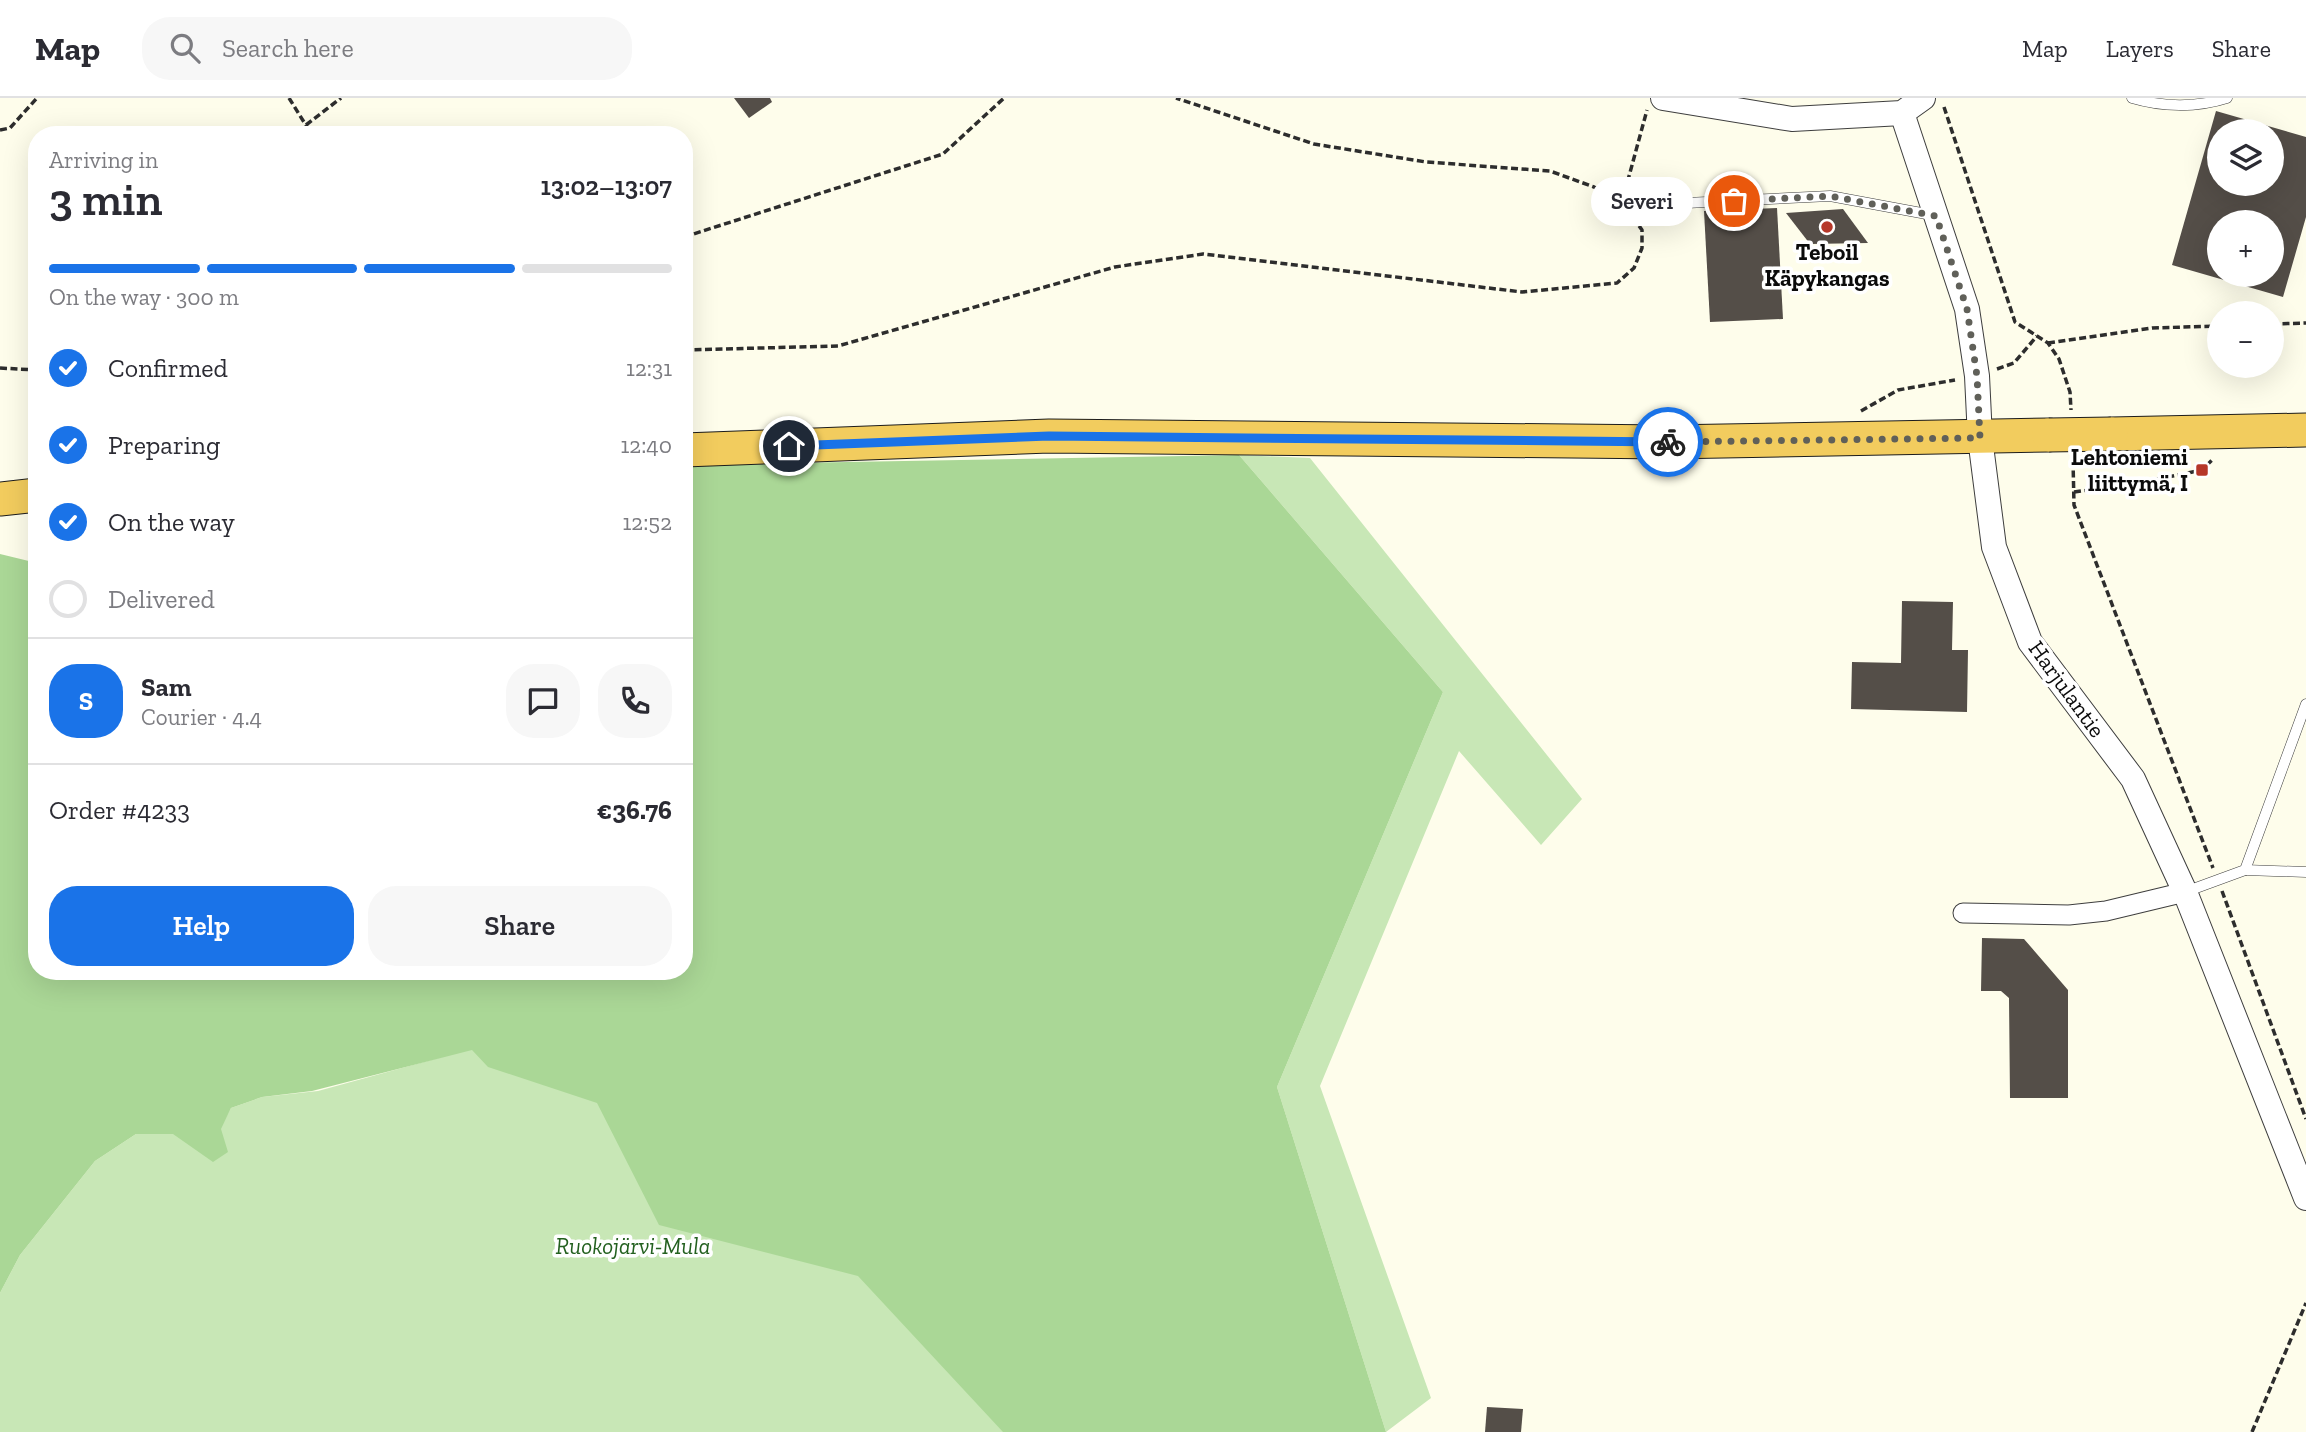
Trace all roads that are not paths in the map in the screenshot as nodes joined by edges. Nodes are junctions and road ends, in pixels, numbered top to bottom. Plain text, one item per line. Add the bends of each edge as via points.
1 (1663, 98) edge
2 (1923, 98) edge
3 (2132, 98) edge
4 (2227, 98) edge
5 (1902, 113) junction
6 (1686, 203) dead end
7 (1936, 216) junction
8 (2306, 430) edge
9 (1980, 438) junction
10 (693, 450) edge
11 (28, 496) edge
12 (0, 499) edge
13 (2306, 704) edge
14 (2245, 870) junction
15 (2306, 872) edge
16 (2185, 892) junction
17 (1963, 913) dead end
18 (2306, 1198) edge

1 - 5 street via 1792,119
2 - 5 street
3 - 4 lane via 2154,105
5 - 7 street, Harjulantie
6 - 7 lane via 1830,196
7 - 9 street, Harjulantie via 1967,309
8 - 9 highway, bridge
9 - 10 highway via 1667,442 1049,436
9 - 16 street, Harjulantie via 1994,547 2030,642 2133,779
11 - 12 highway
13 - 14 lane
14 - 15 lane
14 - 16 lane
16 - 17 street via 2069,915
16 - 18 street, Harjulantie

